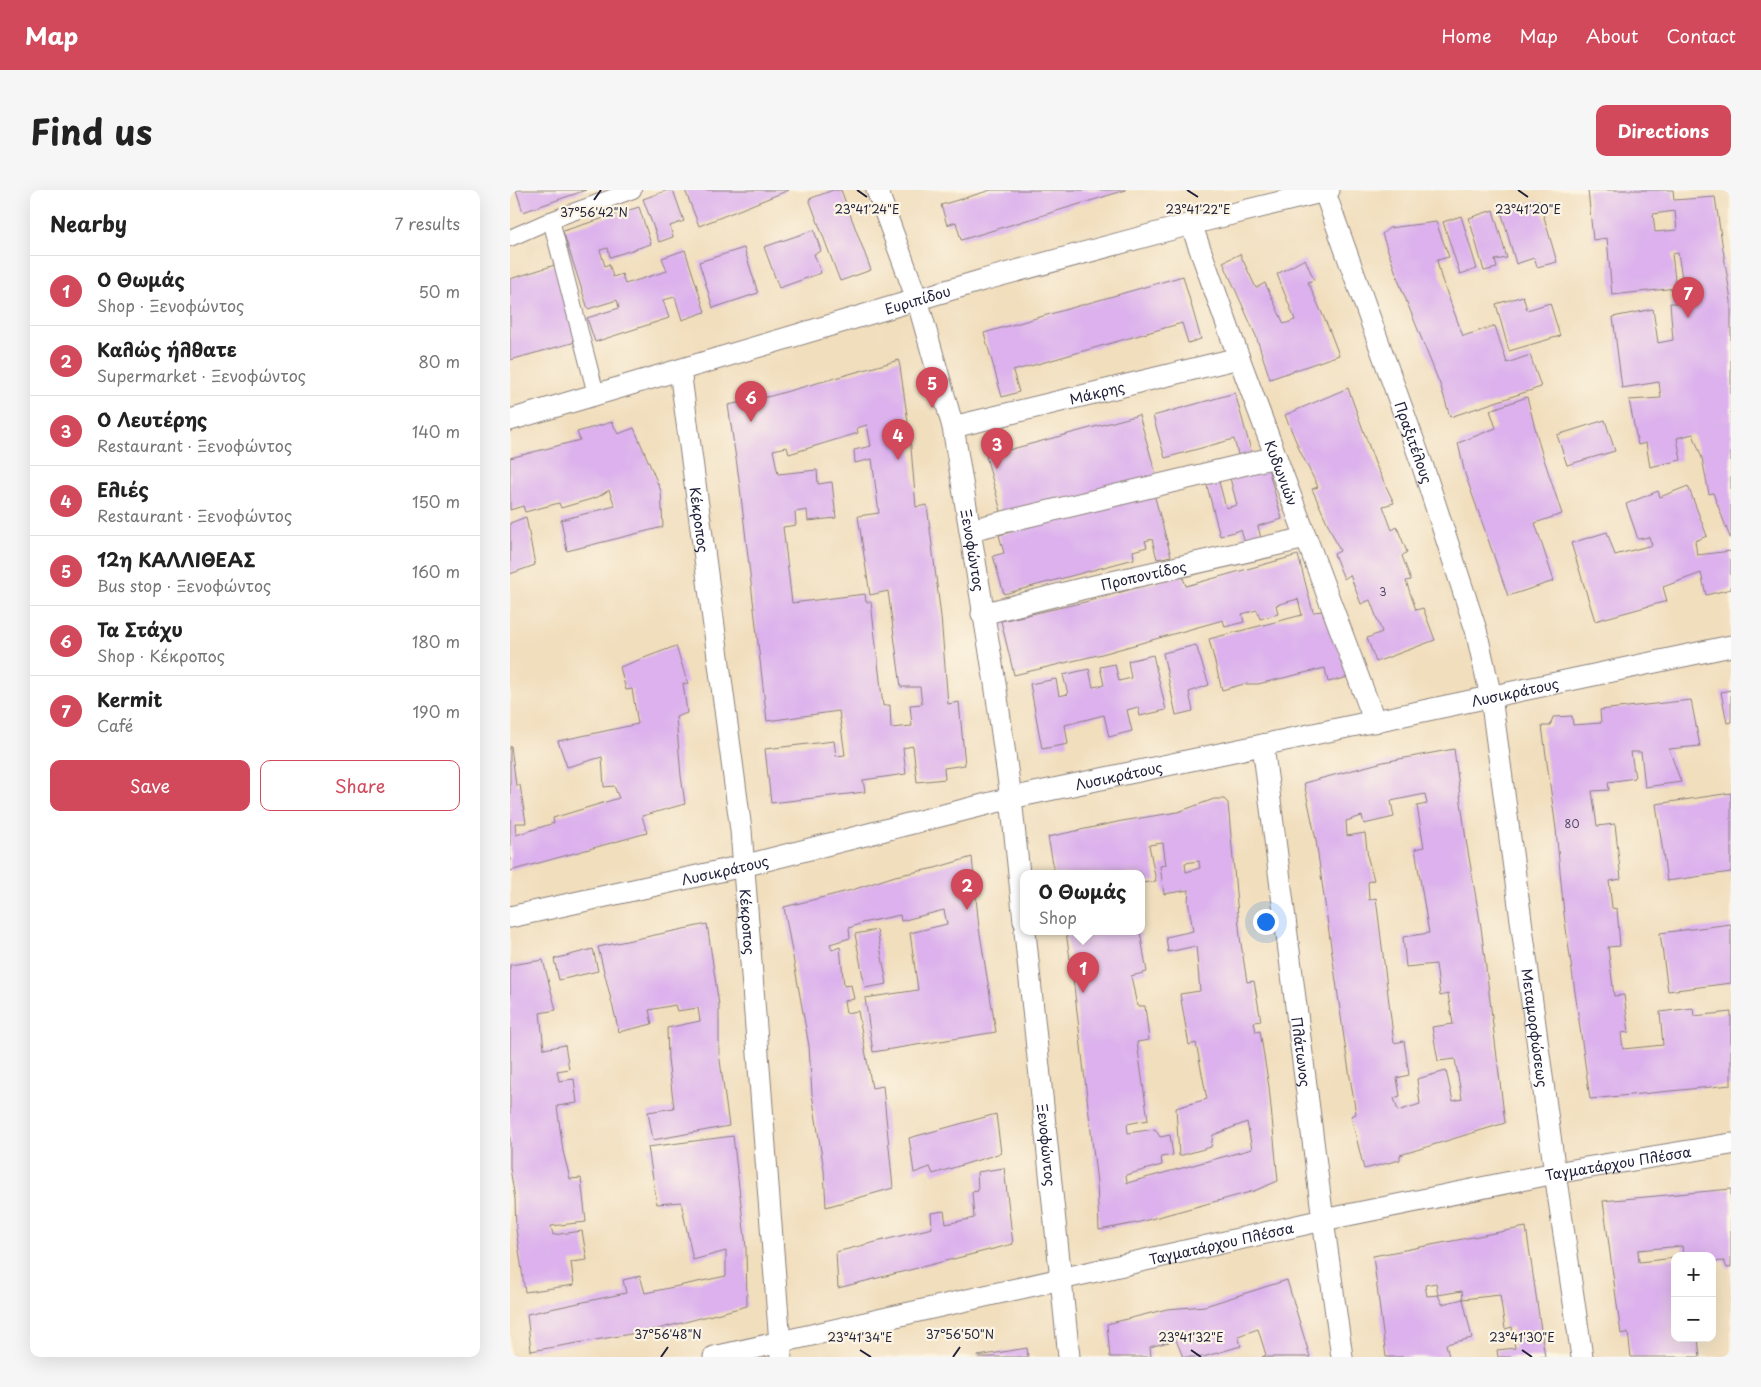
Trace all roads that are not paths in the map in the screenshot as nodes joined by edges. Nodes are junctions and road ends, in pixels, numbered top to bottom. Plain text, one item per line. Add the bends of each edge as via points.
1 (633, 190) edge
2 (877, 190) edge
3 (1326, 190) edge
4 (551, 220) junction
5 (1191, 224) junction
6 (510, 238) edge
7 (917, 299) junction
8 (1239, 358) junction
9 (680, 370) junction
10 (596, 394) junction
11 (510, 420) edge
12 (953, 427) junction
13 (1276, 457) junction
14 (970, 530) junction
15 (1306, 538) junction
16 (982, 614) junction
17 (1731, 646) edge
18 (1491, 697) junction
19 (1375, 722) junction
20 (1263, 745) junction
21 (1012, 798) junction
22 (743, 866) junction
23 (1020, 880) edge
24 (510, 918) edge
25 (1025, 935) edge
26 (1731, 1144) edge
27 (1555, 1173) junction
28 (1323, 1220) junction
29 (1062, 1280) junction
30 (780, 1350) edge
31 (714, 1357) edge
32 (1069, 1357) edge
33 (1342, 1357) edge
34 (1582, 1357) edge

1 - 4 street
2 - 7 street, Ξενοφώντος
3 - 5 street, Ευριπίδου
3 - 18 street, Πραξιτέλους via 1423,467 1476,630
4 - 6 street
4 - 10 street
5 - 7 street, Ευριπίδου
5 - 8 street, Κυδωνιών
7 - 9 street, Ευριπίδου
7 - 12 street, Ξενοφώντος
8 - 12 street, Μάκρης
8 - 13 street, Κυδωνιών
9 - 10 street, Ευριπίδου
9 - 22 street, Κέκροπος via 741,830
10 - 11 street, Ευριπίδου
12 - 14 street, Ξενοφώντος
13 - 14 street
13 - 15 street, Κυδωνιών
14 - 16 street, Ξενοφώντος
15 - 16 street, Προποντίδος
15 - 19 street, Κυδωνιών
16 - 21 street, Ξενοφώντος
17 - 18 street, Λυσικράτους
18 - 19 street, Λυσικράτους
18 - 27 street, Μεταμορφώσεως
19 - 20 street, Λυσικράτους
20 - 21 street, Λυσικράτους
20 - 28 street, Πλάτωνος
21 - 22 street, Λυσικράτους
21 - 23 street, Ξενοφώντος
22 - 24 street, Λυσικράτους
22 - 30 street, Κέκροπος
25 - 29 street, Ξενοφώντος
26 - 27 street, Ταγματάρχου Πλέσσα
27 - 28 street, Ταγματάρχου Πλέσσα
27 - 34 street, Μεταμορφώσεως
28 - 29 street, Ταγματάρχου Πλέσσα
28 - 33 street, Πλάτωνος
29 - 30 street, Ταγματάρχου Πλέσσα
29 - 32 street, Ξενοφώντος
30 - 31 street, Ταγματάρχου Πλέσσα

